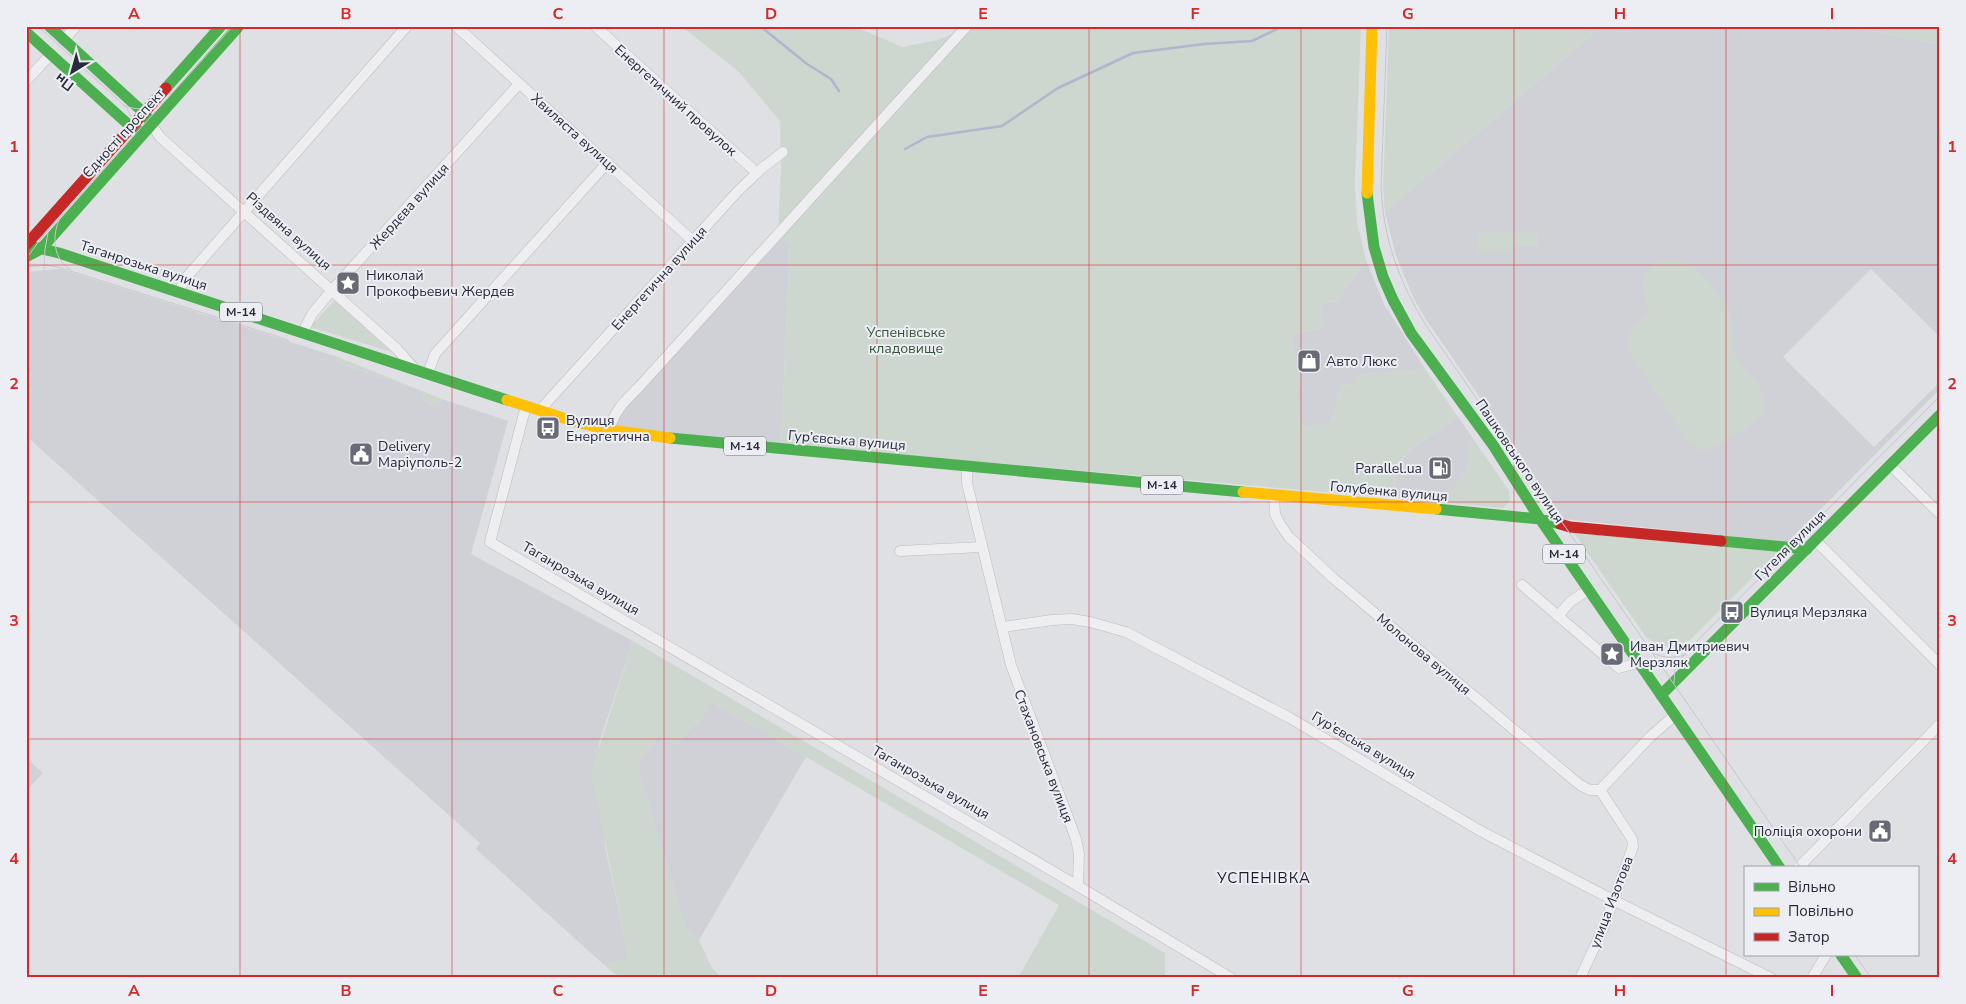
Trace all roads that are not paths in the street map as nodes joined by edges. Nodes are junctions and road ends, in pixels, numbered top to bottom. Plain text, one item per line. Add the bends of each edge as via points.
1 (49, 26) edge
2 (76, 26) edge
3 (221, 26) edge
4 (239, 26) edge
5 (407, 26) edge
6 (456, 26) edge
7 (595, 26) edge
8 (967, 26) edge
9 (1372, 26) edge
10 (26, 32) edge
11 (64, 40) junction
12 (51, 54) junction
13 (26, 81) edge
14 (519, 84) junction
15 (144, 113) junction
16 (131, 128) junction
17 (148, 128) junction
18 (783, 152) dead end
19 (608, 162) junction
20 (757, 173) junction
21 (244, 212) junction
22 (693, 241) junction
23 (26, 245) edge
24 (41, 249) junction
25 (26, 257) edge
26 (332, 290) junction
27 (180, 292) junction
28 (303, 332) junction
29 (398, 349) junction
30 (393, 362) junction
31 (414, 368) junction
32 (428, 373) junction
33 (526, 406) junction
34 (540, 410) junction
35 (1940, 415) edge
36 (610, 430) junction
37 (1890, 465) junction
38 (967, 467) junction
39 (1274, 496) junction
40 (1940, 514) edge
41 (1540, 519) junction
42 (1811, 545) junction
43 (982, 547) junction
44 (900, 551) dead end
45 (1522, 585) dead end
46 (1588, 590) junction
47 (1558, 616) junction
48 (1003, 627) junction
49 (1638, 663) junction
50 (1940, 665) edge
51 (1661, 696) junction
52 (1675, 715) junction
53 (1940, 724) edge
54 (1600, 790) junction
55 (1779, 866) edge
56 (1800, 866) edge
57 (1078, 886) junction
58 (1613, 900) junction
59 (1825, 956) edge
60 (1842, 956) edge
61 (1231, 978) edge
62 (1580, 978) edge
63 (1771, 978) edge
64 (1812, 978) edge
65 (1857, 978) edge

1 - 11 main road, Різдвяна вулиця
2 - 11 street
3 - 15 main road, Єдності проспект
4 - 17 main road, Єдності проспект
5 - 21 street
6 - 14 street, Хвиляста вулиця
7 - 20 street, Енергетичний провулок
8 - 36 street via 622,404 614,415
9 - 41 main road, Пашковського вулиця via 1367,193 1374,247 1383,277 1411,333 1493,445
10 - 12 main road
11 - 12 main road
11 - 15 main road, Різдвяна вулиця
12 - 13 street
12 - 16 main road
14 - 19 street, Хвиляста вулиця
14 - 26 street, Жердєва вулиця
15 - 16 main road, Єдності проспект
15 - 17 main road, Різдвяна вулиця
16 - 17 main road
16 - 23 main road, Єдності проспект
17 - 21 street, Різдвяна вулиця
17 - 24 main road, Єдності проспект
18 - 20 street, Енергетична вулиця
19 - 22 street, Хвиляста вулиця
19 - 32 street via 435,354
20 - 22 street, Енергетична вулиця
21 - 26 street, Різдвяна вулиця
21 - 27 street via 185,278
22 - 34 street, Енергетична вулиця
23 - 24 main road, Таганрозька вулиця / М-14
24 - 25 main road, Єдності проспект
24 - 27 main road, Таганрозька вулиця / М-14
26 - 28 street, Жердєва вулиця via 312,314
26 - 29 street, Різдвяна вулиця
27 - 28 main road, Таганрозька вулиця / М-14
28 - 30 main road, Таганрозька вулиця / М-14
29 - 30 street
29 - 31 street, Різдвяна вулиця
30 - 31 main road, Таганрозька вулиця / М-14
31 - 32 main road, Таганрозька вулиця / М-14
32 - 33 main road, Таганрозька вулиця / М-14
33 - 34 main road, Гур’євська вулиця / М-14
33 - 57 street, Таганрозька вулиця via 490,542
34 - 36 main road, Гур’євська вулиця / М-14
35 - 37 main road, Гугеля вулиця
36 - 38 main road, Гур’євська вулиця / М-14
37 - 40 street
37 - 42 main road, Гугеля вулиця
38 - 39 main road, Голубенка вулиця / М-14
38 - 43 street via 967,483
39 - 41 main road, Голубенка вулиця / М-14
39 - 54 street, Молонова вулиця via 1275,514 1289,537 1333,578 1580,785
41 - 42 main road, Голубенка вулиця via 1570,527
41 - 46 main road, Пашковського вулиця / М-14
42 - 50 street
42 - 51 main road, Гугеля вулиця
43 - 44 street
43 - 48 street
45 - 47 street
46 - 47 street via 1570,602
46 - 49 main road, Пашковського вулиця / М-14
47 - 49 street via 1619,668
48 - 57 street, Стахановська вулиця via 1011,665 1076,839 1080,870
48 - 58 street, Гур’євська вулиця via 1072,619 1126,632 1290,718 1477,830
49 - 51 main road, Пашковського вулиця / М-14
51 - 52 main road, Пашковського вулиця / М-14
52 - 54 street
52 - 55 main road, Пашковського вулиця / М-14
53 - 56 street
54 - 58 street, улица Изотова via 1634,843
57 - 61 street, Таганрозька вулиця
58 - 62 street, улица Изотова
58 - 63 street, Гур’євська вулиця
59 - 64 street
60 - 65 main road

